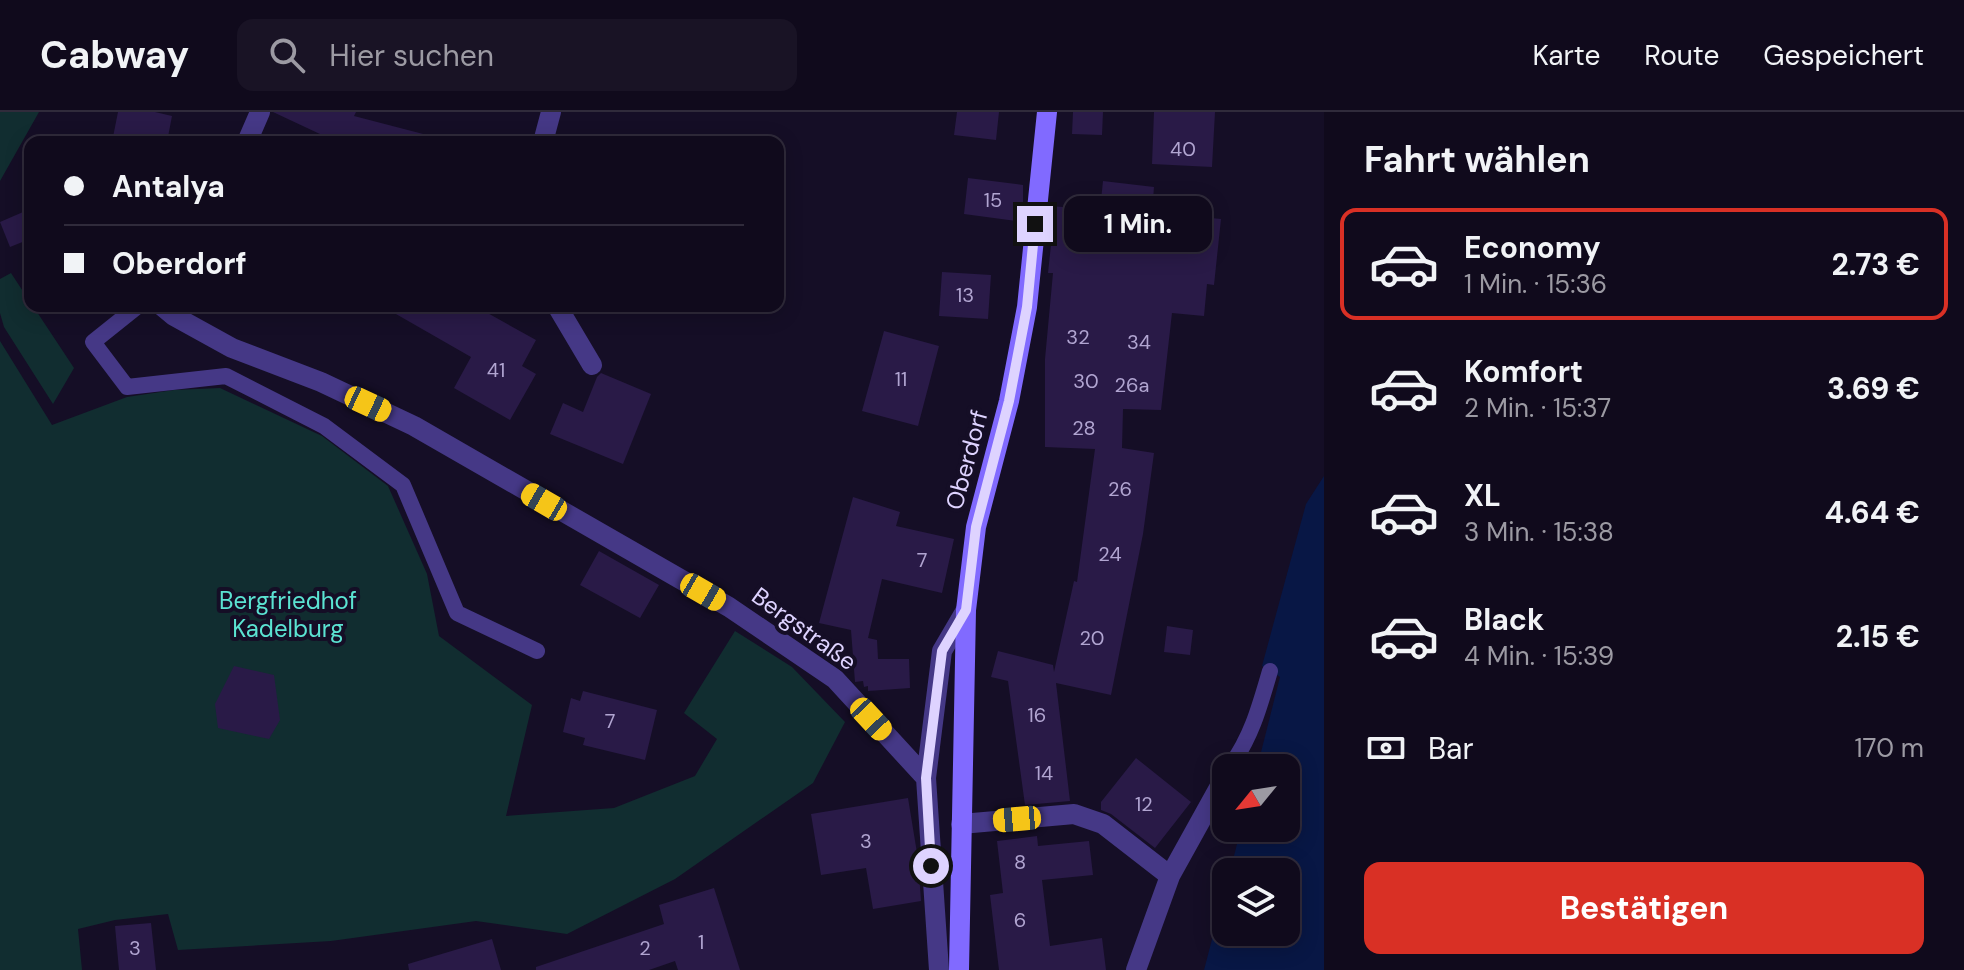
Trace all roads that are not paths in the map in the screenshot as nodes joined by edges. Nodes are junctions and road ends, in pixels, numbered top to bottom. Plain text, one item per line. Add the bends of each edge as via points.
1 (260, 112) edge
2 (551, 112) edge
3 (1047, 112) edge
4 (250, 136) edge
5 (545, 136) edge
6 (130, 312) edge
7 (169, 312) edge
8 (561, 312) edge
9 (592, 365) dead end
10 (966, 610) junction
11 (537, 651) dead end
12 (1270, 671) dead end
13 (1240, 754) edge
14 (926, 778) junction
15 (1212, 801) edge
16 (961, 824) junction
17 (1170, 876) junction
18 (939, 970) edge
19 (959, 970) edge
20 (1136, 970) edge

1 - 4 street
2 - 5 street
3 - 10 main road, Oberdorf via 1027,307 976,527
6 - 11 lane via 93,342 127,387 226,376 324,426 403,485 457,613
7 - 14 street, Bergstraße via 232,348 414,426 729,607 835,679
8 - 9 street
10 - 14 street via 942,651
10 - 16 main road, Oberdorf
12 - 13 lane
14 - 18 street
15 - 17 street
16 - 17 street via 1074,814 1103,824
16 - 19 main road, Oberdorf
17 - 20 street

